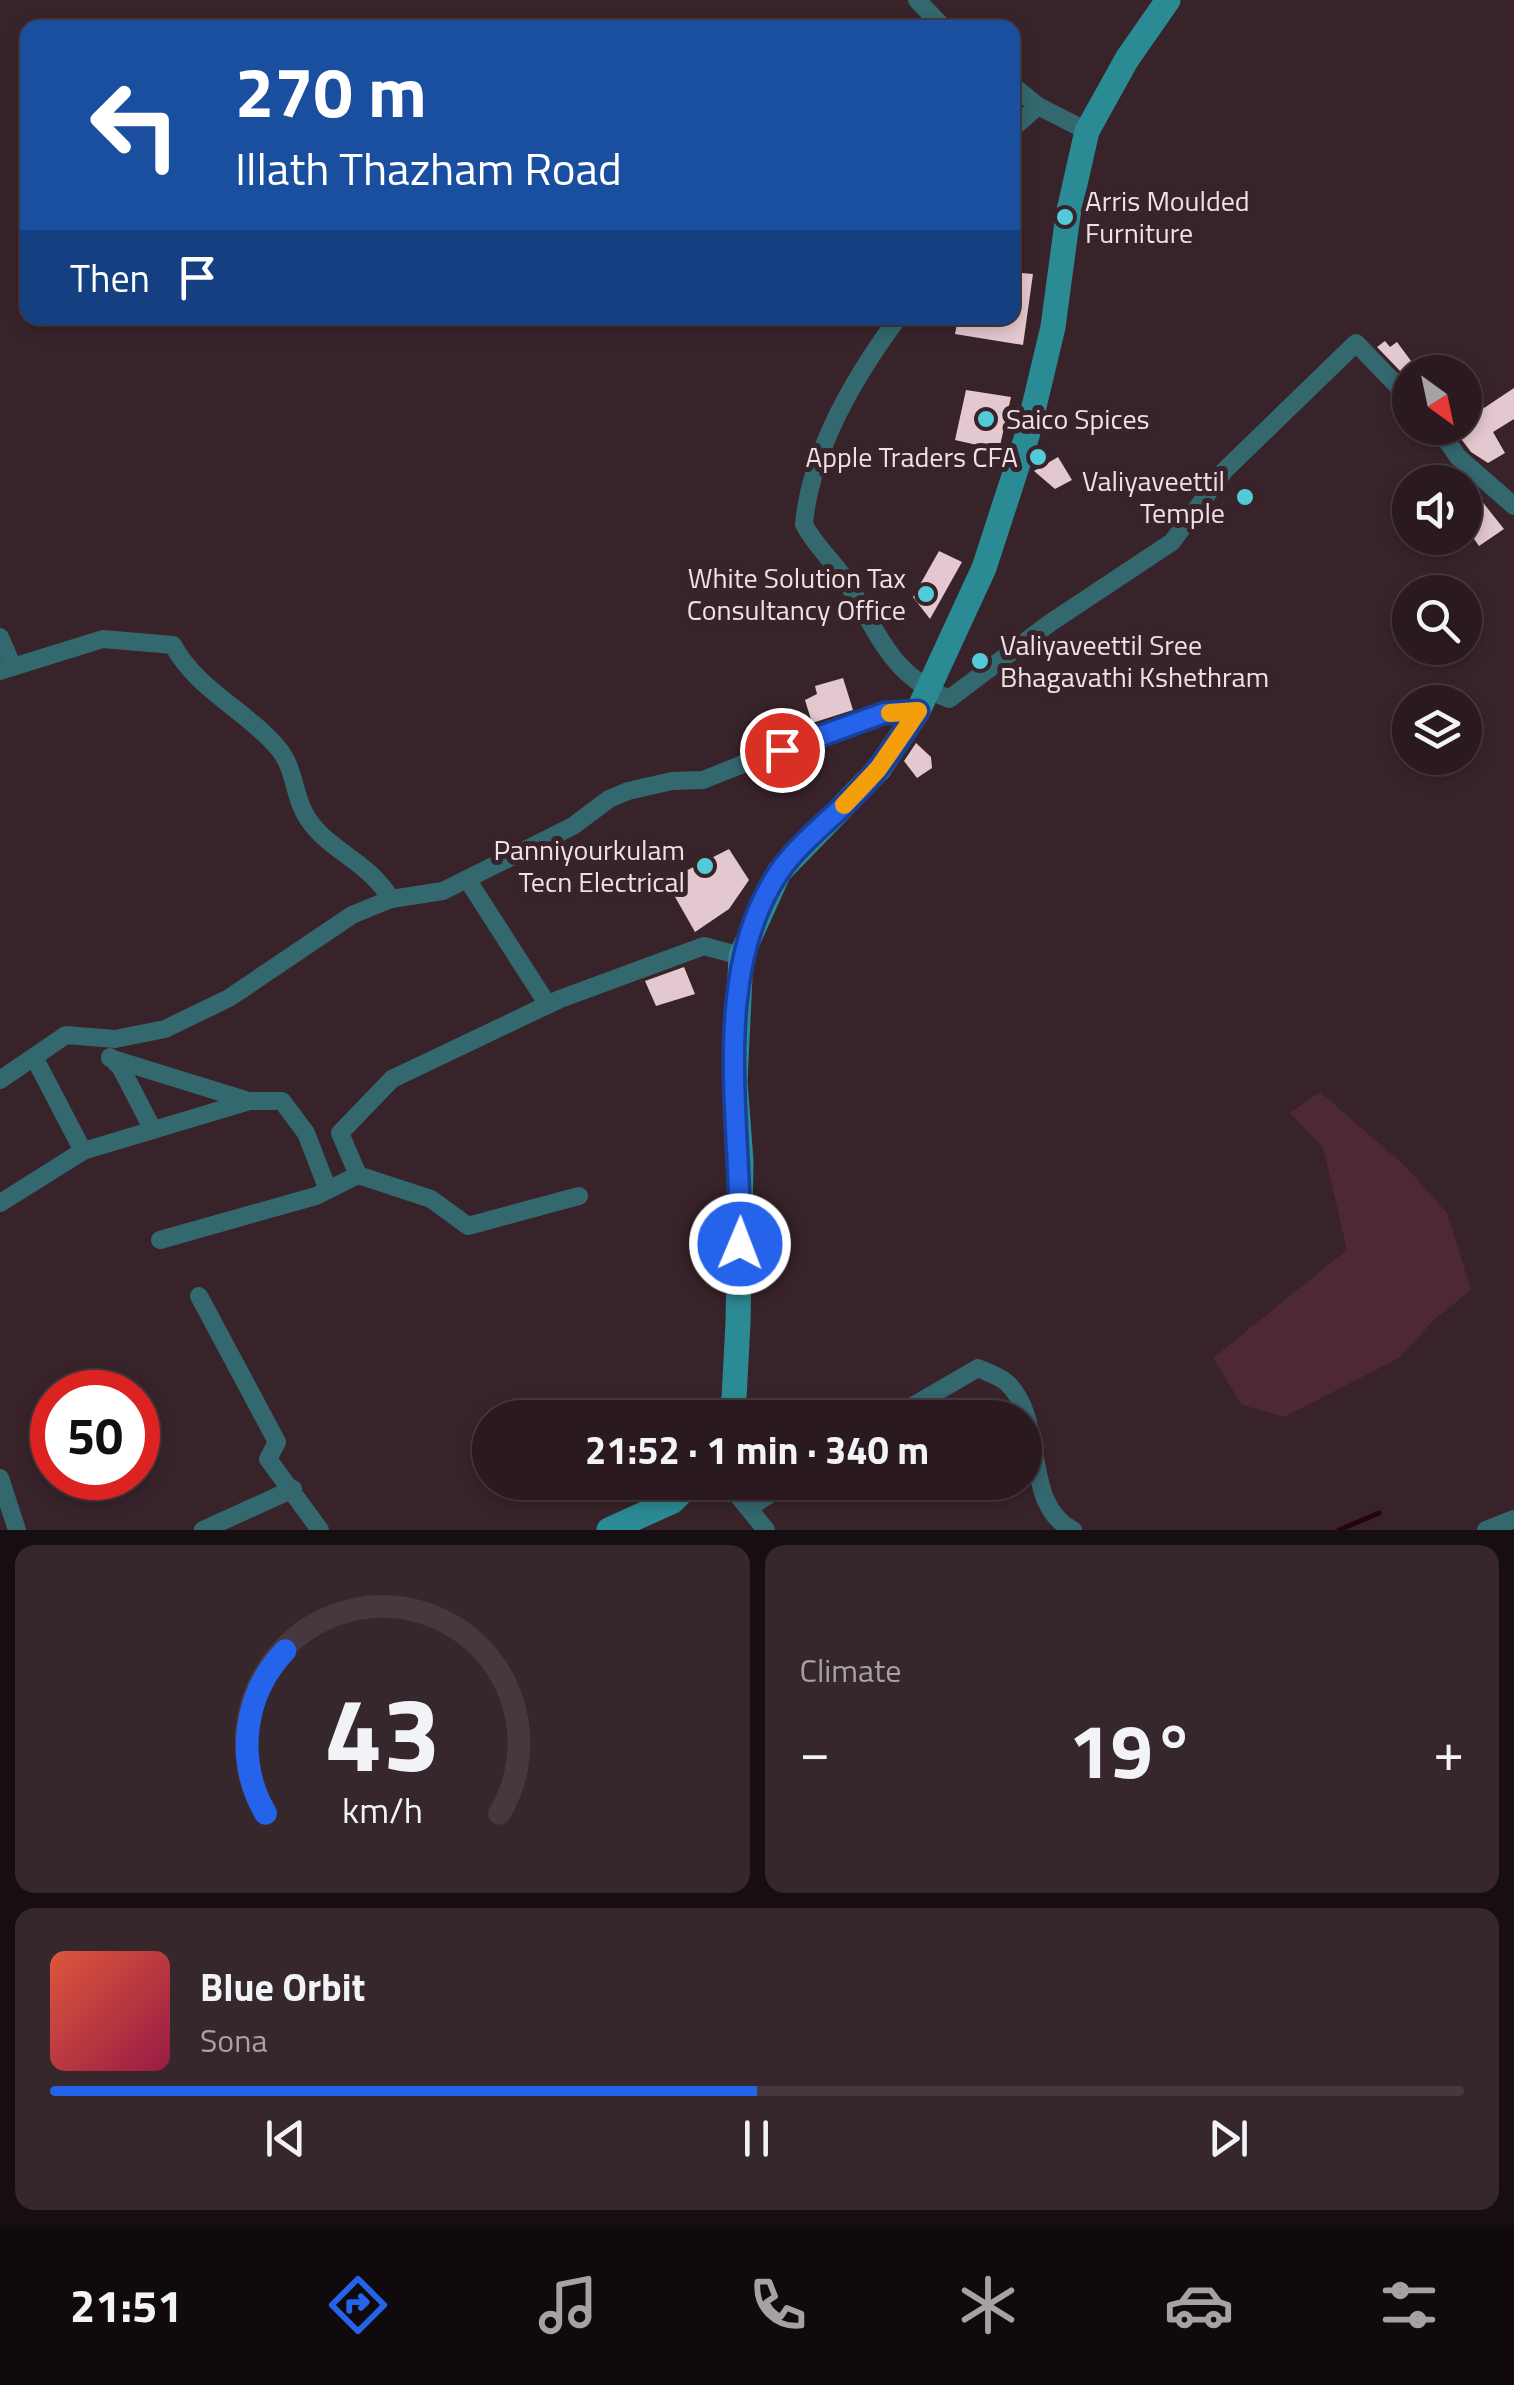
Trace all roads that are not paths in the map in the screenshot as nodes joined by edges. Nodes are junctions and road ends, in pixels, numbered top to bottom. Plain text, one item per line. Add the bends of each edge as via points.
1 (918, 0) edge
2 (1168, 0) edge
3 (937, 20) edge
4 (1020, 91) edge
5 (1038, 106) junction
6 (1020, 122) edge
7 (1087, 131) junction
8 (893, 325) edge
9 (1392, 379) edge
10 (1446, 445) edge
11 (1514, 506) edge
12 (0, 636) edge
13 (7, 669) edge
14 (922, 700) junction
15 (467, 879) junction
16 (391, 899) junction
17 (740, 956) junction
18 (548, 1006) junction
19 (90, 1037) junction
20 (34, 1057) junction
21 (110, 1058) junction
22 (0, 1080) edge
23 (250, 1102) junction
24 (153, 1130) junction
25 (83, 1151) junction
26 (358, 1176) junction
27 (328, 1190) junction
28 (578, 1196) dead end
29 (0, 1203) edge
30 (160, 1240) dead end
31 (198, 1296) dead end
32 (733, 1400) edge
33 (923, 1400) edge
34 (1017, 1400) edge
35 (0, 1478) edge
36 (1042, 1482) edge
37 (293, 1489) junction
38 (674, 1500) edge
39 (744, 1500) edge
40 (761, 1500) edge
41 (750, 1507) junction
42 (1514, 1519) edge
43 (17, 1530) edge
44 (203, 1530) edge
45 (320, 1530) edge
46 (609, 1530) edge
47 (766, 1530) edge
48 (1072, 1530) edge
49 (1486, 1530) edge

1 - 3 street
2 - 7 main road
4 - 5 street
5 - 6 street
5 - 7 street
7 - 14 main road via 1027,436 984,568
8 - 14 street via 840,405 804,524
9 - 14 street via 1356,342 1226,470 1172,542 949,699
10 - 11 street
12 - 13 street
13 - 16 street via 103,639 173,645 202,682 278,748 306,816 370,869
14 - 15 street via 702,780 672,781 609,799 573,826
14 - 17 main road via 871,778 779,872
15 - 16 street via 443,891
15 - 18 street
16 - 19 street via 328,929 268,974 165,1029
17 - 18 street via 704,946
17 - 32 main road
18 - 26 street via 392,1079 340,1132
19 - 20 street via 66,1034
19 - 21 street
20 - 22 street
20 - 25 street
21 - 23 street
21 - 24 street via 122,1068
23 - 24 street
23 - 27 street via 282,1101 306,1134
24 - 25 street
25 - 29 street
26 - 27 street
26 - 28 street via 431,1198 468,1226
27 - 30 street
31 - 37 street via 277,1442 268,1459
33 - 34 street via 978,1368 1008,1383
35 - 43 street
36 - 48 street via 1055,1517
37 - 44 street
37 - 45 street
38 - 46 main road
39 - 41 street
40 - 41 street
41 - 47 street
42 - 49 street

